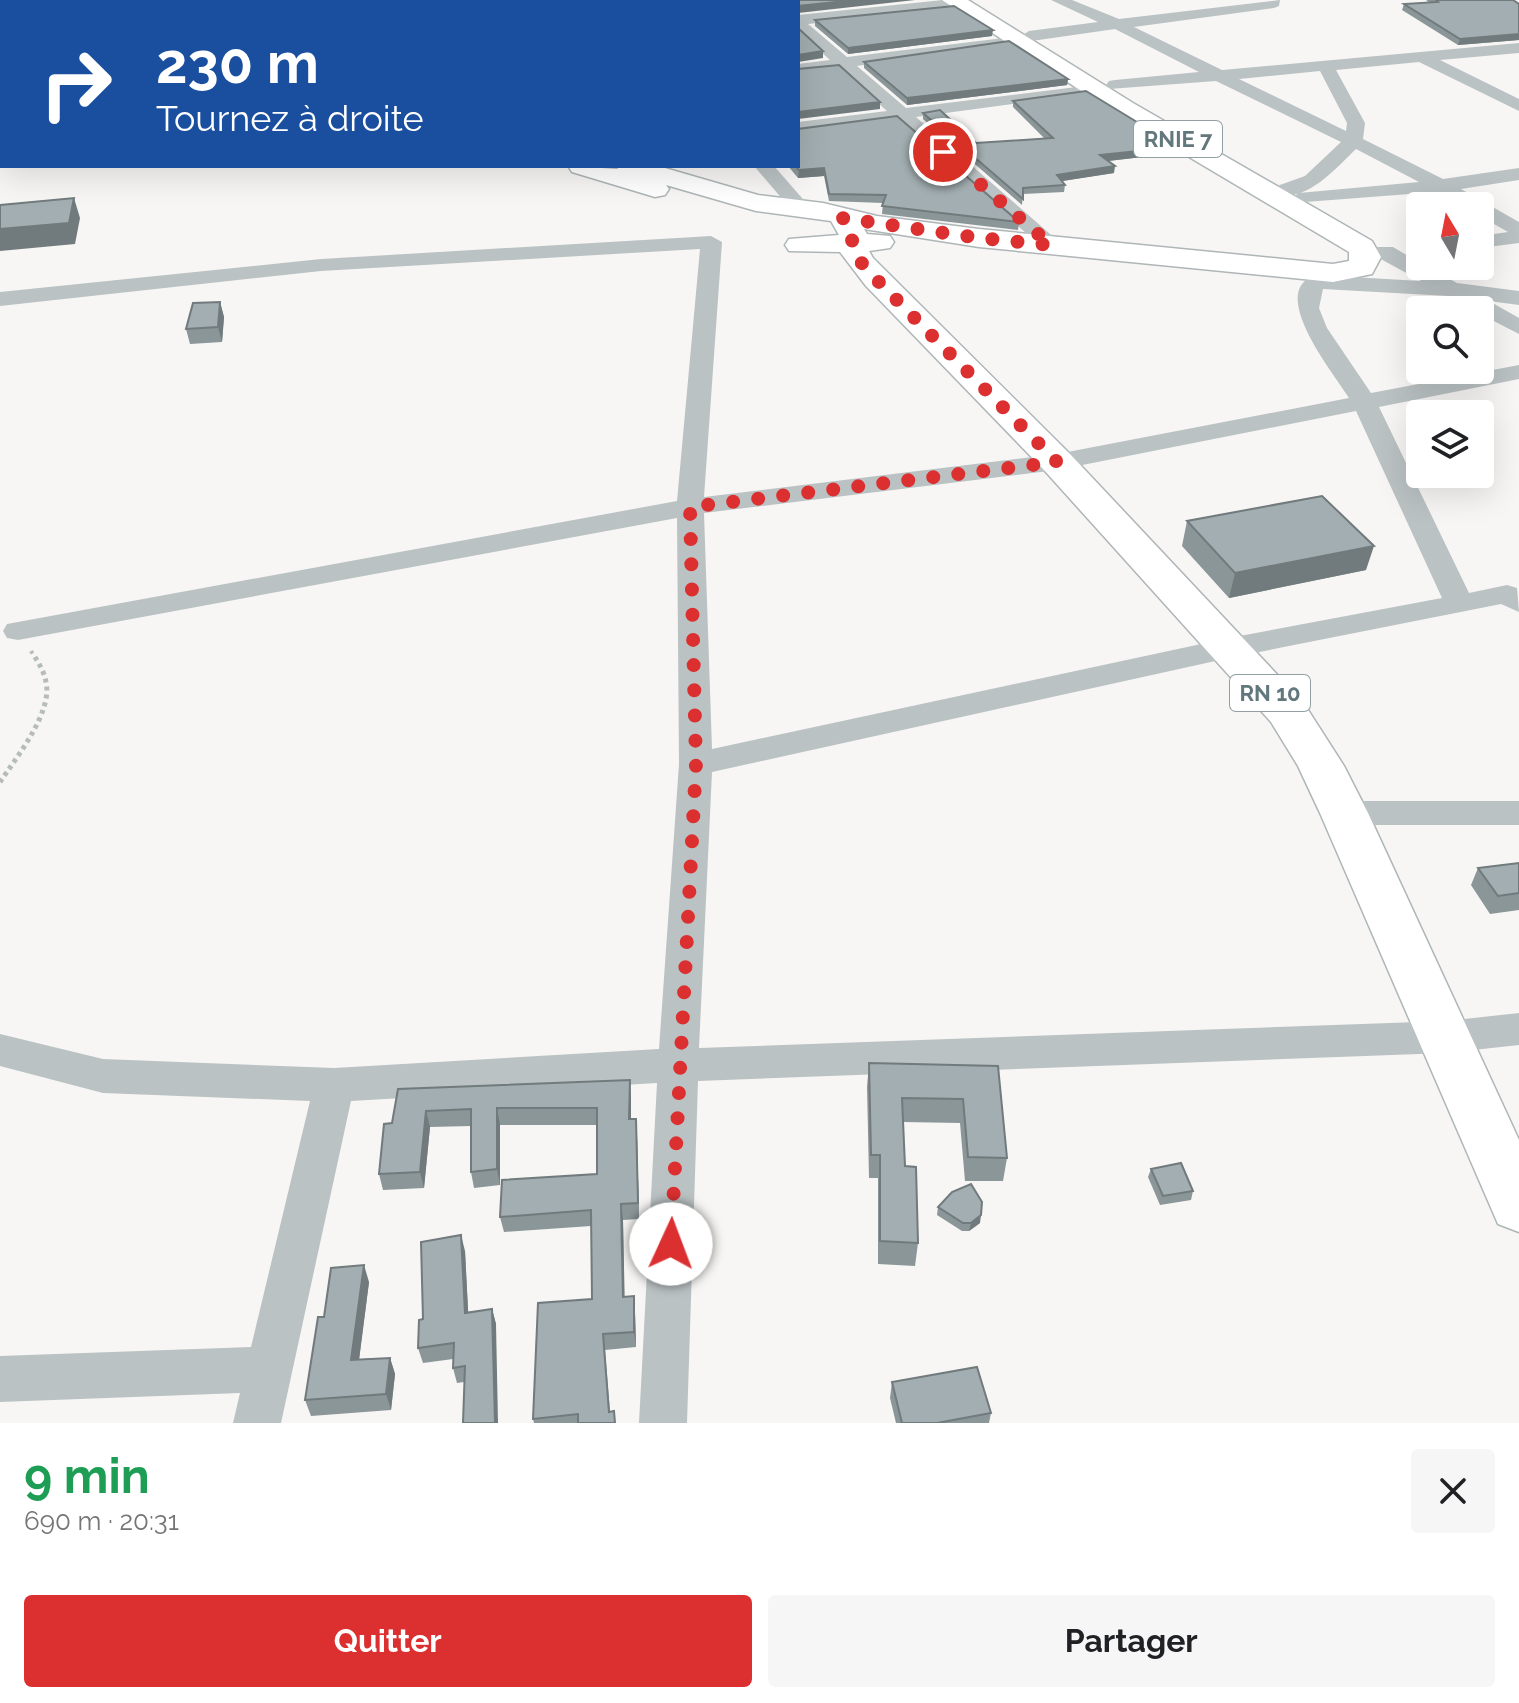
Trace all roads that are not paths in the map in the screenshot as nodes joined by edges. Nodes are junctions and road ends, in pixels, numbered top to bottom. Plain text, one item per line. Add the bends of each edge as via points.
1 (1059, 0) edge
2 (959, 1) edge
3 (1274, 3) dead end
4 (800, 22) edge
5 (800, 24) edge
6 (1119, 25) junction
7 (1024, 38) junction
8 (1519, 48) edge
9 (1425, 59) junction
10 (842, 64) junction
11 (1326, 67) junction
12 (800, 69) edge
13 (1222, 76) junction
14 (1105, 87) junction
15 (1519, 106) edge
16 (900, 115) junction
17 (800, 128) edge
18 (1354, 140) junction
19 (588, 168) edge
20 (636, 168) edge
21 (766, 168) edge
22 (1519, 174) edge
23 (1440, 186) junction
24 (1451, 192) edge
25 (1291, 195) junction
26 (802, 210) junction
27 (1494, 216) edge
28 (847, 230) junction
29 (1519, 230) edge
30 (1519, 237) edge
31 (778, 238) junction
32 (1494, 240) edge
33 (1051, 245) junction
34 (1406, 250) edge
35 (1385, 252) junction
36 (1337, 278) junction
37 (877, 280) junction
38 (1457, 290) junction
39 (1519, 298) edge
40 (0, 299) edge
41 (1519, 327) edge
42 (1519, 372) edge
43 (1364, 401) junction
44 (1057, 462) junction
45 (690, 507) junction
46 (1515, 596) edge
47 (1459, 603) junction
48 (18, 631) road end
49 (1229, 648) junction
50 (696, 764) junction
51 (1344, 813) junction
52 (1519, 813) edge
53 (1519, 1029) edge
54 (1446, 1037) junction
55 (0, 1050) edge
56 (678, 1065) junction
57 (334, 1085) junction
58 (1519, 1205) edge
59 (268, 1369) junction
60 (0, 1379) edge
61 (257, 1423) edge
62 (663, 1423) edge

1 - 6 street
2 - 4 street
2 - 7 main road, RNIE 7 / RNIE 7
3 - 6 street
5 - 10 street
6 - 7 street
6 - 13 street
7 - 10 street
7 - 14 main road, RNIE 7 / RNIE 7
8 - 9 street
9 - 11 street
9 - 15 street
10 - 12 street
10 - 16 street
11 - 13 street
11 - 18 street via 1356,123
13 - 14 street
13 - 18 street
14 - 16 street
14 - 25 main road, RNIE 7 / RNIE 7
14 - 36 main road, RNIE 7 / RNIE 7 via 1362,247 1366,257 1361,268
16 - 17 street
16 - 33 street
18 - 23 street
18 - 25 street
19 - 31 main road via 720,208
20 - 26 main road via 756,203
21 - 26 street
22 - 23 street
23 - 24 street
23 - 25 street
25 - 35 main road, RNIE 7 / RNIE 7
26 - 28 main road
26 - 31 main road via 766,217 761,224
27 - 29 street
28 - 31 main road
28 - 33 main road
28 - 36 main road
28 - 37 main road, RN 10 via 854,253
30 - 32 street
31 - 37 main road, RN 10 via 827,251
33 - 36 main road
34 - 35 street
35 - 36 main road via 1391,262 1385,271
35 - 38 street
36 - 38 street
36 - 38 street
36 - 43 street via 1313,285 1308,308 1315,328
37 - 44 main road, RN 10
38 - 39 street
38 - 41 street
40 - 45 street via 321,265 711,242
42 - 43 street
43 - 44 street
43 - 47 street
44 - 45 street
44 - 49 main road, RN 10
45 - 48 street
45 - 50 street
46 - 47 street
47 - 49 street
49 - 50 street
49 - 51 main road, RN 10 via 1287,712
50 - 56 street
51 - 52 street
51 - 54 main road, RN 10
53 - 54 street
54 - 56 street
54 - 58 main road, RN 10
55 - 57 street via 103,1076
56 - 57 street
56 - 62 street
57 - 59 street
59 - 60 street
59 - 61 street

